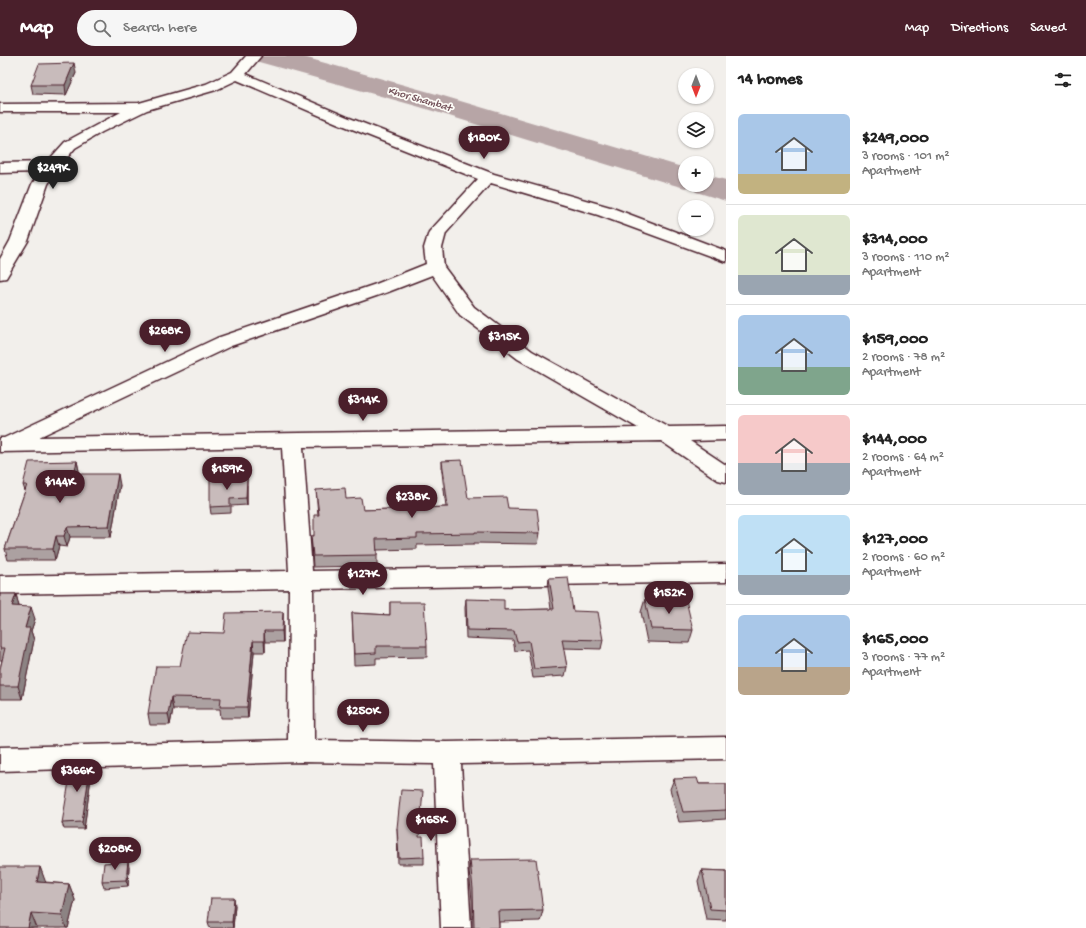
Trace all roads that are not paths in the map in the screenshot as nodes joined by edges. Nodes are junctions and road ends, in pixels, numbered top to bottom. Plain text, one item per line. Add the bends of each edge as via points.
1 (254, 56) edge
2 (237, 75) junction
3 (142, 107) junction
4 (0, 108) edge
5 (51, 167) junction
6 (0, 168) edge
7 (488, 177) junction
8 (19, 241) junction
9 (0, 242) edge
10 (726, 257) edge
11 (435, 267) junction
12 (0, 274) edge
13 (726, 433) edge
14 (665, 434) junction
15 (292, 439) junction
16 (3, 445) edge
17 (726, 475) edge
18 (726, 573) edge
19 (301, 580) junction
20 (0, 585) edge
21 (726, 748) edge
22 (301, 752) junction
23 (447, 753) junction
24 (0, 759) edge
25 (456, 928) edge

1 - 2 street
2 - 3 street via 211,87
2 - 7 street via 342,120
3 - 4 street
3 - 5 street via 70,145
5 - 6 street
5 - 8 street via 40,184
7 - 10 street via 604,211
7 - 11 street via 438,232 433,248
8 - 9 street
8 - 12 street
11 - 14 street via 467,311 525,355
11 - 16 street via 382,288 224,342
13 - 14 street
14 - 15 street
14 - 17 street
15 - 16 street
15 - 19 street
18 - 19 street
19 - 20 street
19 - 22 street
21 - 23 street
22 - 23 street
22 - 24 street
23 - 25 street

